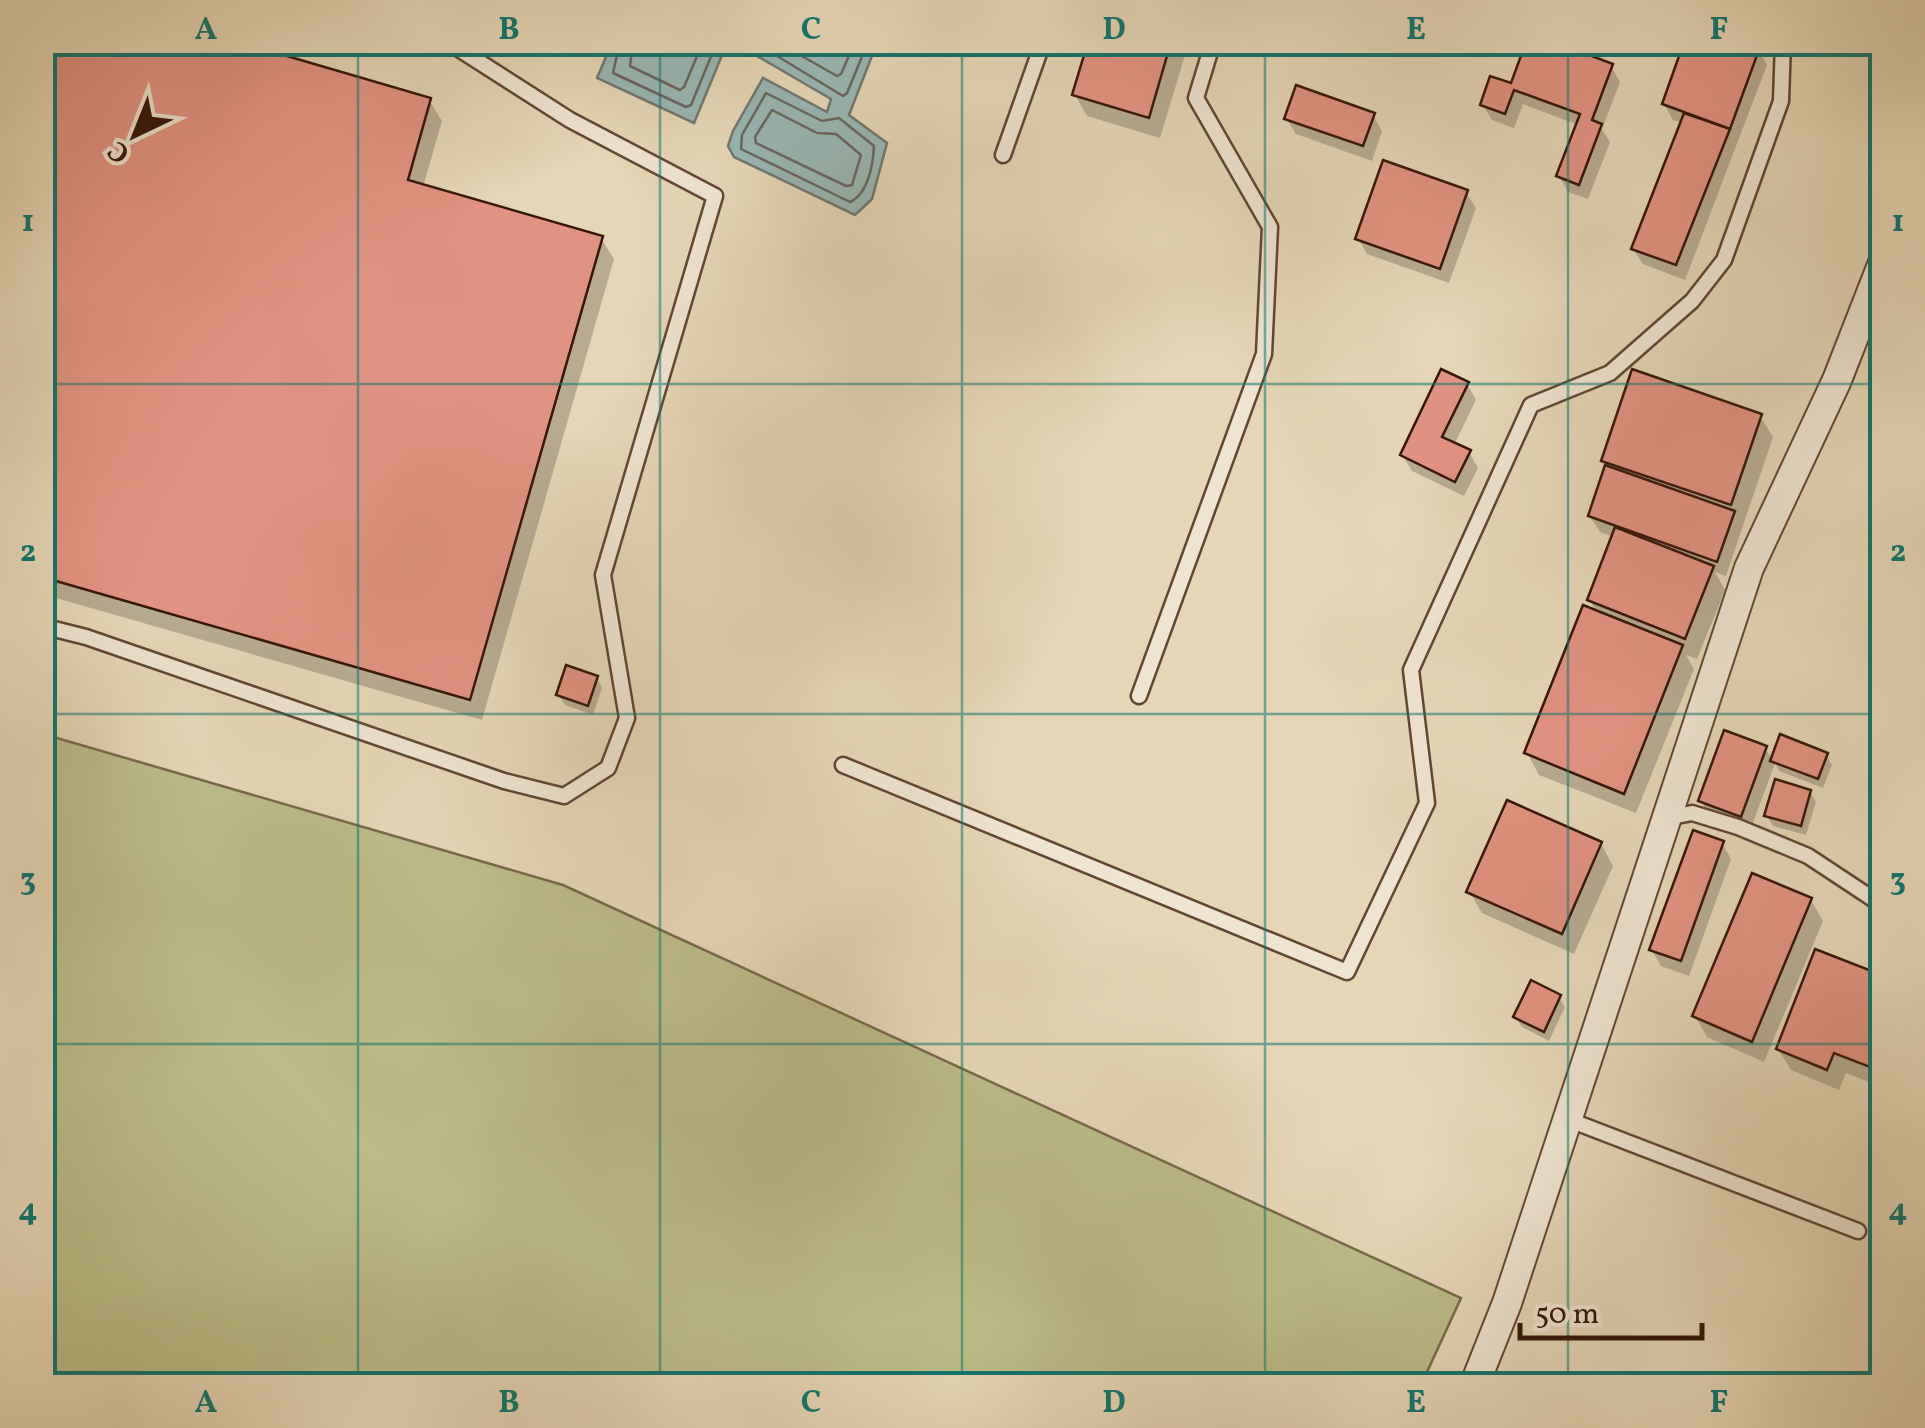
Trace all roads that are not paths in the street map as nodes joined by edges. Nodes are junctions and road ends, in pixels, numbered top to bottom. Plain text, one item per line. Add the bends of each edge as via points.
1 (448, 42) edge
2 (1213, 42) edge
3 (1783, 42) edge
4 (1042, 43) edge
5 (1003, 155) dead end
6 (1882, 265) edge
7 (42, 626) edge
8 (1139, 696) dead end
9 (844, 765) dead end
10 (1665, 818) junction
11 (1882, 904) edge
12 (1567, 1119) junction
13 (1858, 1231) dead end
14 (1474, 1386) edge

1 - 7 lane via 570,120 716,196 603,575 628,718 608,768 564,796 504,782
2 - 8 lane via 1196,98 1270,226 1264,354
3 - 9 lane via 1781,100 1724,260 1692,301 1610,372 1531,405 1411,670 1427,803 1348,972
4 - 5 lane
6 - 10 street via 1837,380 1749,568
10 - 11 lane via 1692,813 1738,828 1808,856
10 - 12 street
12 - 13 lane
12 - 14 street

